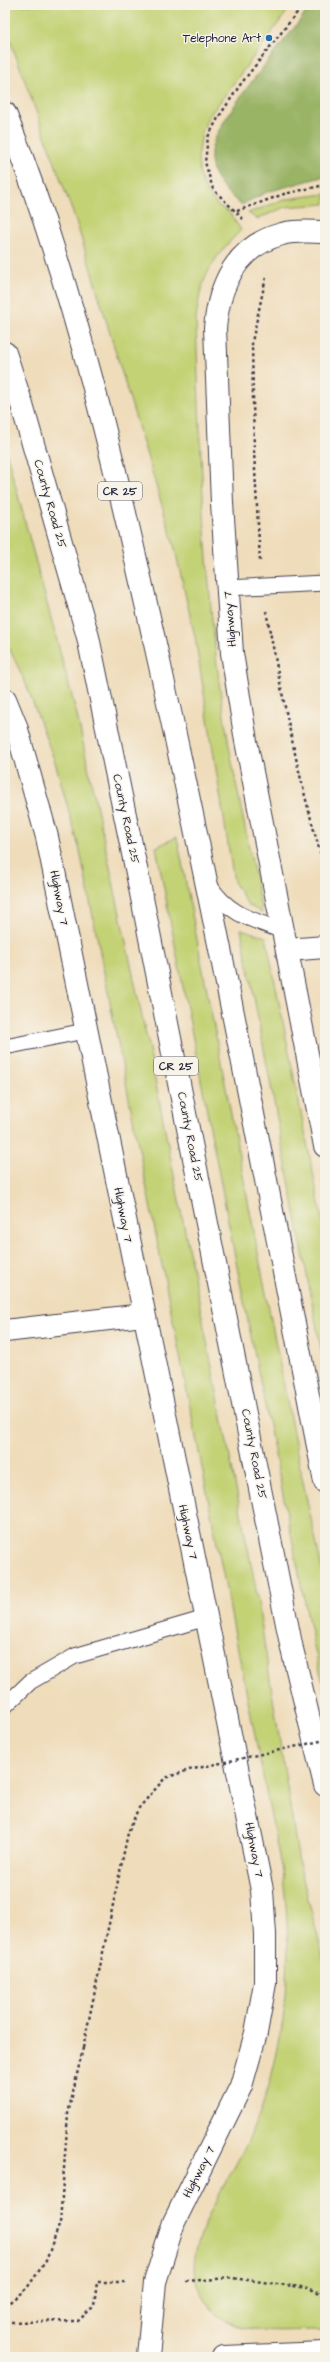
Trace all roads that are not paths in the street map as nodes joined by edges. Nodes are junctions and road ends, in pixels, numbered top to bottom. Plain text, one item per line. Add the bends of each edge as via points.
1 (5, 113) edge
2 (325, 232) edge
3 (5, 353) edge
4 (325, 584) edge
5 (227, 588) junction
6 (5, 699) edge
7 (11, 728) edge
8 (205, 877) junction
9 (285, 940) junction
10 (325, 947) edge
11 (86, 1031) junction
12 (5, 1047) edge
13 (325, 1146) edge
14 (143, 1315) junction
15 (5, 1331) edge
16 (325, 1482) edge
17 (206, 1618) junction
18 (5, 1706) edge
19 (325, 1785) edge
20 (325, 2353) edge
21 (148, 2357) edge
22 (223, 2357) edge

1 - 8 street, CR 25 via 40,208 90,375 126,513
2 - 5 street, Highway 7 via 282,234 261,243 242,257 228,278 218,303 215,328
3 - 19 street, County Road 25 / CR 25 via 88,637 292,1648
4 - 5 lane
5 - 9 street, Highway 7 via 232,653 246,741
6 - 7 street, Highway 7
7 - 11 street, Highway 7 via 47,837
8 - 9 lane via 217,897 240,915
8 - 16 street, CR 25
9 - 10 street
9 - 13 street, Highway 7
11 - 12 lane
11 - 14 street, Highway 7
14 - 15 street
14 - 17 street, Highway 7
17 - 18 lane via 75,1656 30,1682
17 - 21 street, Highway 7 via 262,1890 265,1983 256,2033 241,2086 174,2222 160,2266 155,2282
20 - 22 street

